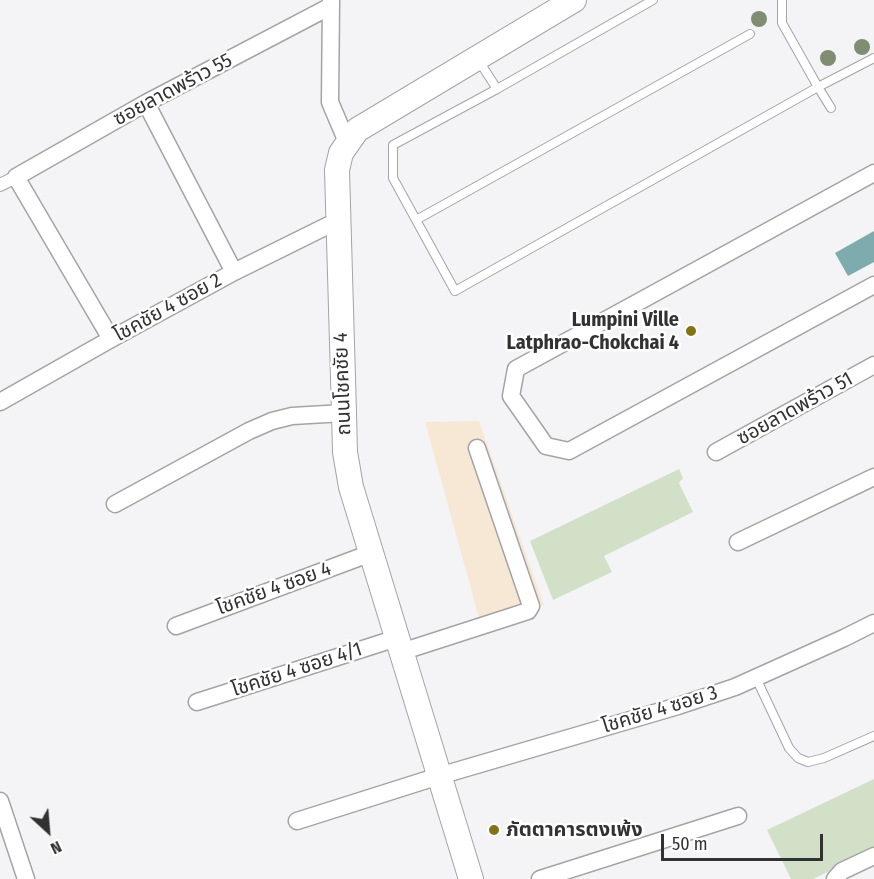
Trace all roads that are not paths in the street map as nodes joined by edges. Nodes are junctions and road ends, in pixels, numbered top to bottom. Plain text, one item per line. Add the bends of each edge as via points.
1 (574, 0) edge
2 (653, 0) edge
3 (782, 0) edge
4 (331, 3) edge
5 (750, 34) dead end
6 (477, 58) junction
7 (874, 58) edge
8 (818, 87) junction
9 (497, 89) junction
10 (146, 103) junction
11 (831, 108) dead end
12 (347, 142) junction
13 (874, 173) edge
14 (16, 177) junction
15 (0, 185) edge
16 (339, 220) junction
17 (416, 220) junction
18 (234, 272) junction
19 (874, 285) edge
20 (111, 339) junction
21 (874, 365) edge
22 (0, 402) edge
23 (344, 413) junction
24 (477, 448) dead end
25 (716, 452) dead end
26 (874, 477) edge
27 (115, 504) dead end
28 (738, 542) dead end
29 (371, 553) junction
30 (874, 623) edge
31 (176, 626) dead end
32 (399, 645) junction
33 (756, 678) junction
34 (197, 702) dead end
35 (874, 736) edge
36 (439, 776) junction
37 (0, 801) edge
38 (738, 816) dead end
39 (297, 821) dead end
40 (874, 856) edge
41 (26, 879) edge
42 (471, 879) edge
43 (540, 879) edge
44 (835, 879) edge

1 - 6 main road, ถนนโชคชัย 4
2 - 9 lane
3 - 8 lane via 782,23
4 - 10 street, ซอยลาดพร้าว 55
4 - 12 street via 330,102
5 - 17 lane
6 - 9 lane
6 - 12 main road, ถนนโชคชัย 4 via 357,130
7 - 8 lane
8 - 11 lane
8 - 17 lane via 455,291
9 - 17 lane via 393,145 393,178
10 - 14 street, ซอยลาดพร้าว 55
10 - 18 street
12 - 16 main road, ถนนโชคชัย 4 via 337,170
13 - 19 street via 516,369 511,396 546,446 569,451
14 - 15 street
14 - 20 street
16 - 18 street, โชคชัย 4 ซอย 2
16 - 23 main road, ถนนโชคชัย 4
18 - 20 street, โชคชัย 4 ซอย 2
20 - 22 street, โชคชัย 4 ซอย 2
21 - 25 street, ซอยลาดพร้าว 51
23 - 27 street via 292,416 249,430
23 - 29 main road, ถนนโชคชัย 4 via 351,487
24 - 32 street, โชคชัย 4 ซอย 4/1 via 531,606 528,611
26 - 28 street
29 - 31 street, โชคชัย 4 ซอย 4
29 - 32 main road, ถนนโชคชัย 4
30 - 33 street, โชคชัย 4 ซอย 3
32 - 34 street, โชคชัย 4 ซอย 4/1
32 - 36 main road, ถนนโชคชัย 4
33 - 35 lane via 789,748 798,758 808,762 824,758
33 - 36 street, โชคชัย 4 ซอย 3 via 678,706
36 - 39 street, โชคชัย 4 ซอย 3
36 - 42 main road, ถนนโชคชัย 4
37 - 41 street
38 - 43 street
40 - 44 street via 842,871

